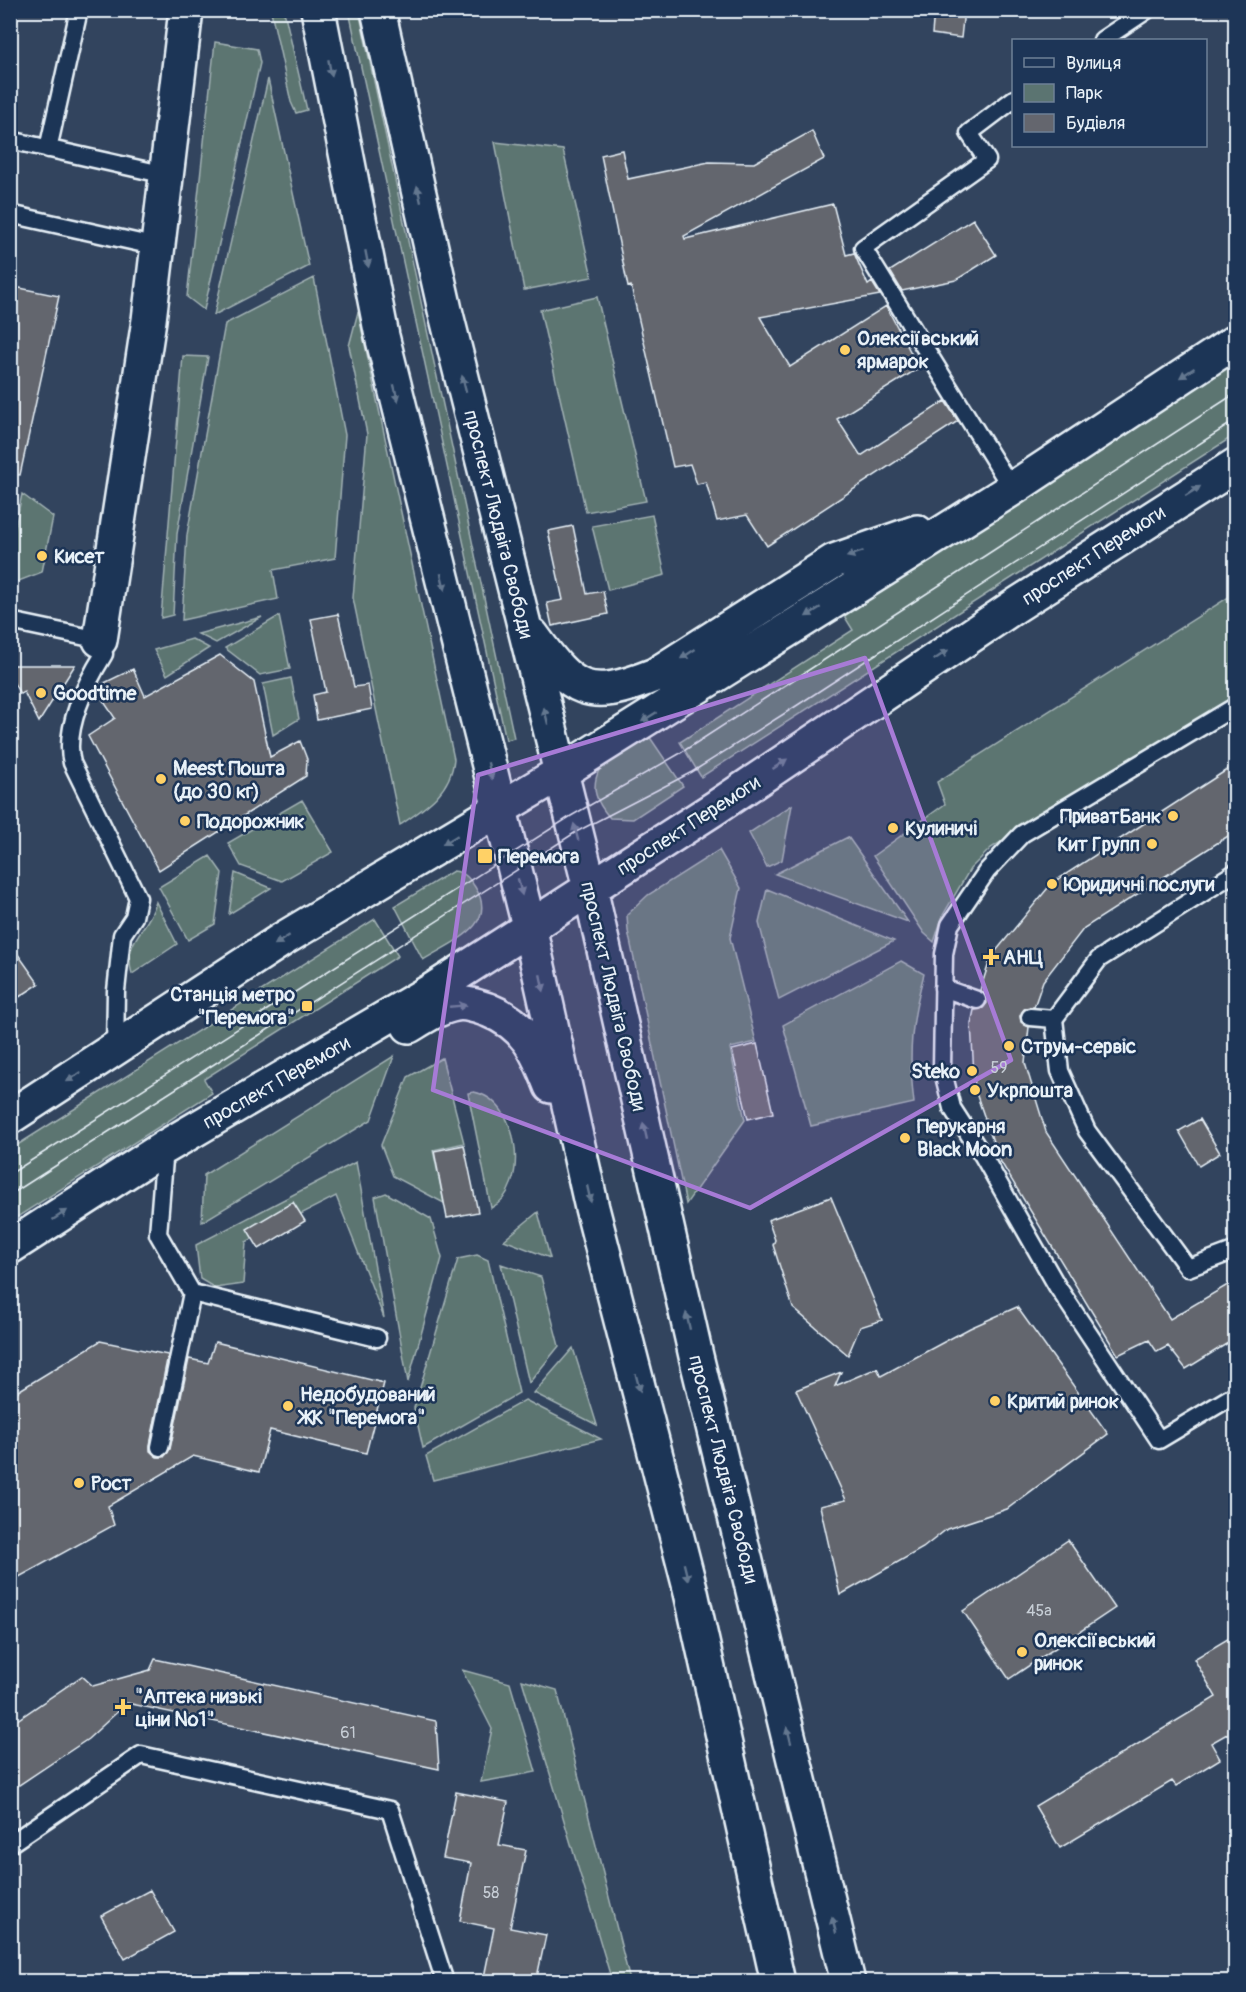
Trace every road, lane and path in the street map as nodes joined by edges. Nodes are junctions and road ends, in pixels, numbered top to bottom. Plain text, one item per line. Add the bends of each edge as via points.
1 (79, 10) edge
2 (186, 10) edge
3 (318, 10) edge
4 (378, 10) edge
5 (1147, 10) edge
6 (1104, 39) edge
7 (1012, 100) edge
8 (10, 140) edge
9 (48, 149) junction
10 (166, 175) junction
11 (10, 214) edge
12 (158, 247) junction
13 (1236, 341) edge
14 (1236, 465) edge
15 (1012, 489) junction
16 (969, 513) junction
17 (10, 621) edge
18 (523, 622) junction
19 (100, 640) junction
20 (1236, 706) edge
21 (560, 773) junction
22 (500, 810) junction
23 (1236, 872) edge
24 (590, 888) junction
25 (530, 926) junction
26 (943, 988) junction
27 (977, 1000) dead end
28 (1030, 1017) dead end
29 (1054, 1019) junction
30 (115, 1051) junction
31 (10, 1118) edge
32 (165, 1147) junction
33 (581, 1159) junction
34 (10, 1247) edge
35 (1236, 1250) edge
36 (192, 1293) junction
37 (377, 1338) dead end
38 (1236, 1394) edge
39 (160, 1447) dead end
40 (10, 1845) edge
41 (445, 1982) edge
42 (778, 1982) edge
43 (848, 1982) edge

1 - 9 lane
2 - 10 main road
3 -> 22 main road via 382,336
18 -> 4 main road, проспект Людвіга Свободи via 445,310
5 - 6 lane
7 - 15 lane via 969,132 987,160 863,248
8 - 9 lane
9 - 10 lane
10 - 12 main road
11 - 12 lane
12 - 19 main road
13 -> 15 main road
24 -> 14 main road, проспект Перемоги via 1015,606
15 - 16 main road
16 -> 18 main road via 834,561 655,675 629,686 591,690 572,683
16 -> 21 main road
17 - 19 lane
21 -> 18 main road, проспект Людвіга Свободи
19 - 30 lane via 104,654 88,680 68,747 72,763 138,898 134,917 122,934
20 - 26 lane via 1022,834 987,871 950,925
21 - 22 main road
24 -> 21 main road, проспект Людвіга Свободи
22 -> 25 main road
22 -> 30 main road via 284,939
23 - 29 lane via 1099,959
24 - 25 main road, проспект Перемоги
43 -> 24 main road, проспект Людвіга Свободи via 696,1356
25 - 32 main road, проспект Перемоги via 431,991
25 -> 33 main road
26 - 27 lane
26 - 38 lane via 942,1068 952,1108 1057,1286 1159,1440
28 - 29 lane
29 - 35 lane via 1059,1071 1087,1131 1188,1268
30 -> 31 main road
32 -> 33 main road via 199,1149 420,1019 458,1004 477,1006 505,1017 525,1033
34 -> 32 main road, проспект Перемоги
32 - 36 lane via 158,1234
33 -> 42 main road via 690,1588
36 - 37 lane
36 - 39 lane
40 - 41 lane via 141,1755 390,1810

